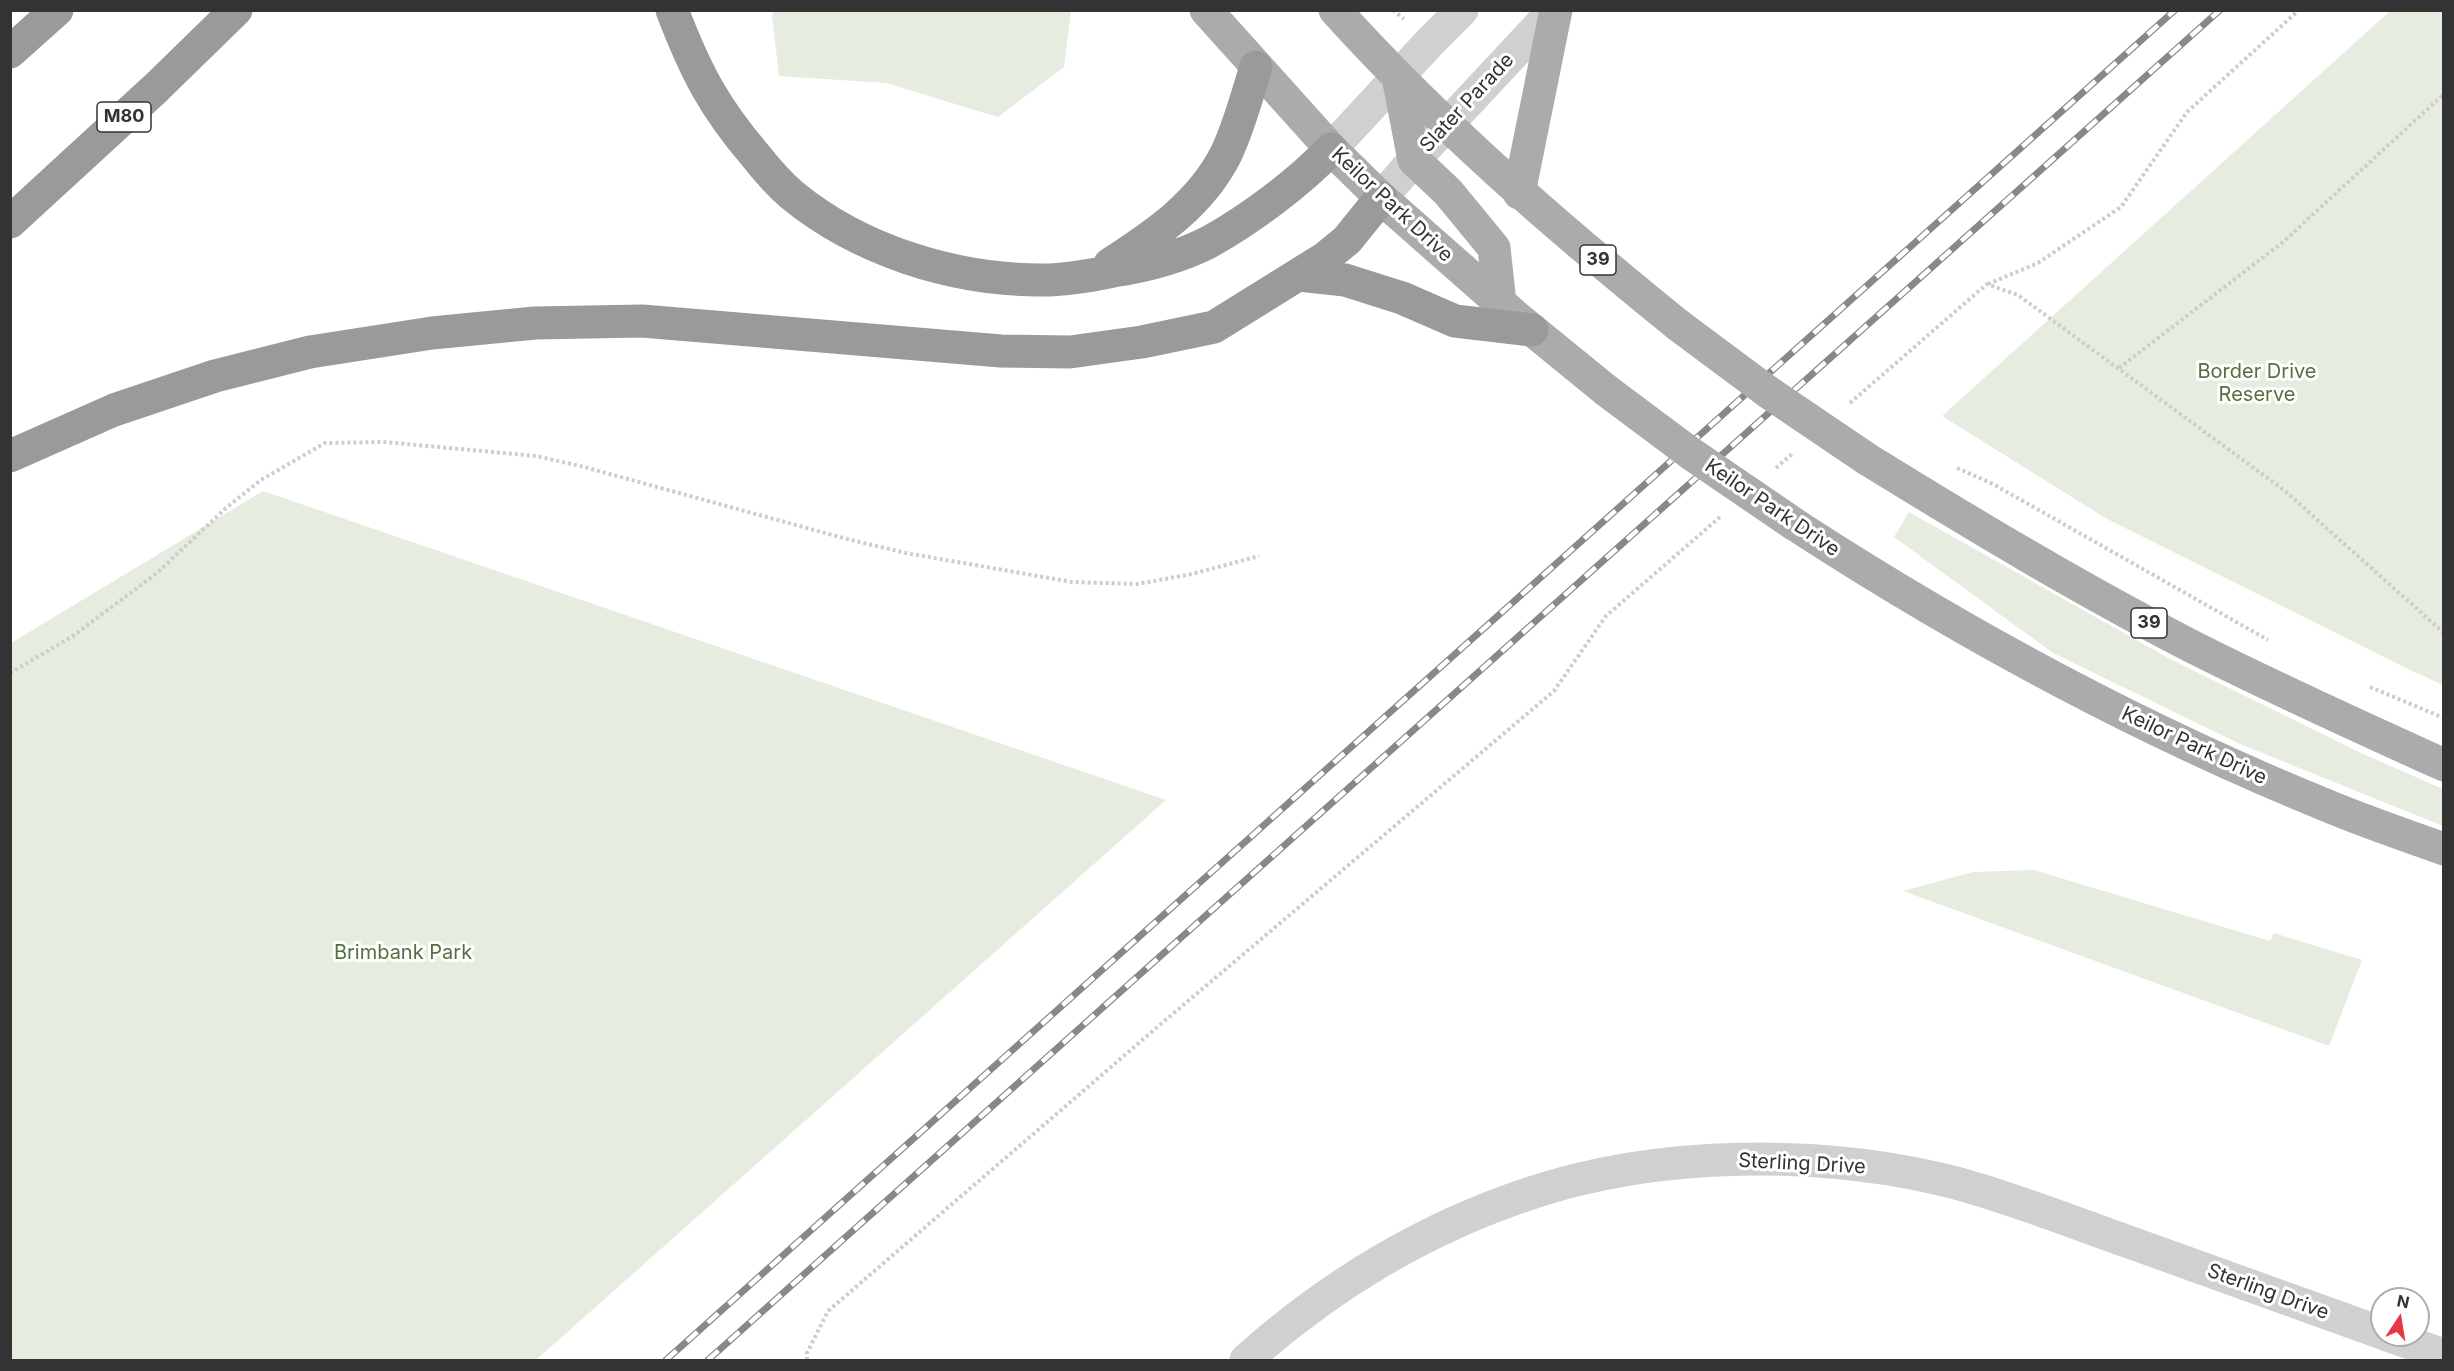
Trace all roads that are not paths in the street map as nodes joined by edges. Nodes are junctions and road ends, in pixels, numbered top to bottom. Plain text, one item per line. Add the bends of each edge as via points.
1 (57, 10) edge
2 (236, 10) edge
3 (672, 10) edge
4 (1206, 10) edge
5 (1335, 10) edge
6 (1462, 10) edge
7 (1555, 10) edge
8 (10, 52) edge
9 (1256, 67) junction
10 (1398, 77) junction
11 (1447, 125) junction
12 (1331, 149) junction
13 (1414, 160) junction
14 (1519, 193) junction
15 (1381, 198) junction
16 (10, 222) edge
17 (1093, 275) junction
18 (1299, 275) junction
19 (1500, 303) junction
20 (1532, 330) junction
21 (10, 456) edge
22 (2444, 765) edge
23 (2444, 849) edge
24 (2370, 1329) edge
25 (2412, 1347) edge
26 (2427, 1354) edge
27 (1246, 1360) edge

1 - 8 highway
2 - 16 highway, M80
3 - 17 highway via 699,76 728,123 791,194 818,214 906,257 953,271 1038,280
4 - 9 main road, Keilor Park Drive
5 - 10 main road, 39
6 - 10 street
7 - 11 street, Slater Parade
7 - 14 main road
9 - 12 main road, Keilor Park Drive
9 - 17 highway via 1237,128 1211,178 1172,221
10 - 11 main road, 39
10 - 12 street
10 - 13 main road
11 - 13 street, Slater Parade
11 - 14 main road, 39
12 - 15 main road, Keilor Park Drive
12 - 17 highway via 1296,181 1208,242 1136,267
13 - 15 street, Slater Parade
13 - 19 main road via 1448,192 1494,248
14 - 22 main road, 39, bridge via 1678,325 1768,392 1972,525 2192,646
15 - 18 highway via 1347,240
15 - 19 main road, Keilor Park Drive
18 - 20 highway via 1345,279 1455,321
18 - 21 highway via 1214,327 1070,352 910,345 642,321 534,323 432,333 310,352 215,376 114,410
19 - 20 main road, Keilor Park Drive
20 - 23 main road, Keilor Park Drive, bridge via 1690,453 1794,524 1995,646 2117,711 2329,807
24 - 27 street, Sterling Drive via 2009,1199 1954,1183 1845,1163 1725,1160 1594,1177 1530,1193 1478,1213 1377,1264 1320,1300
25 - 26 street

